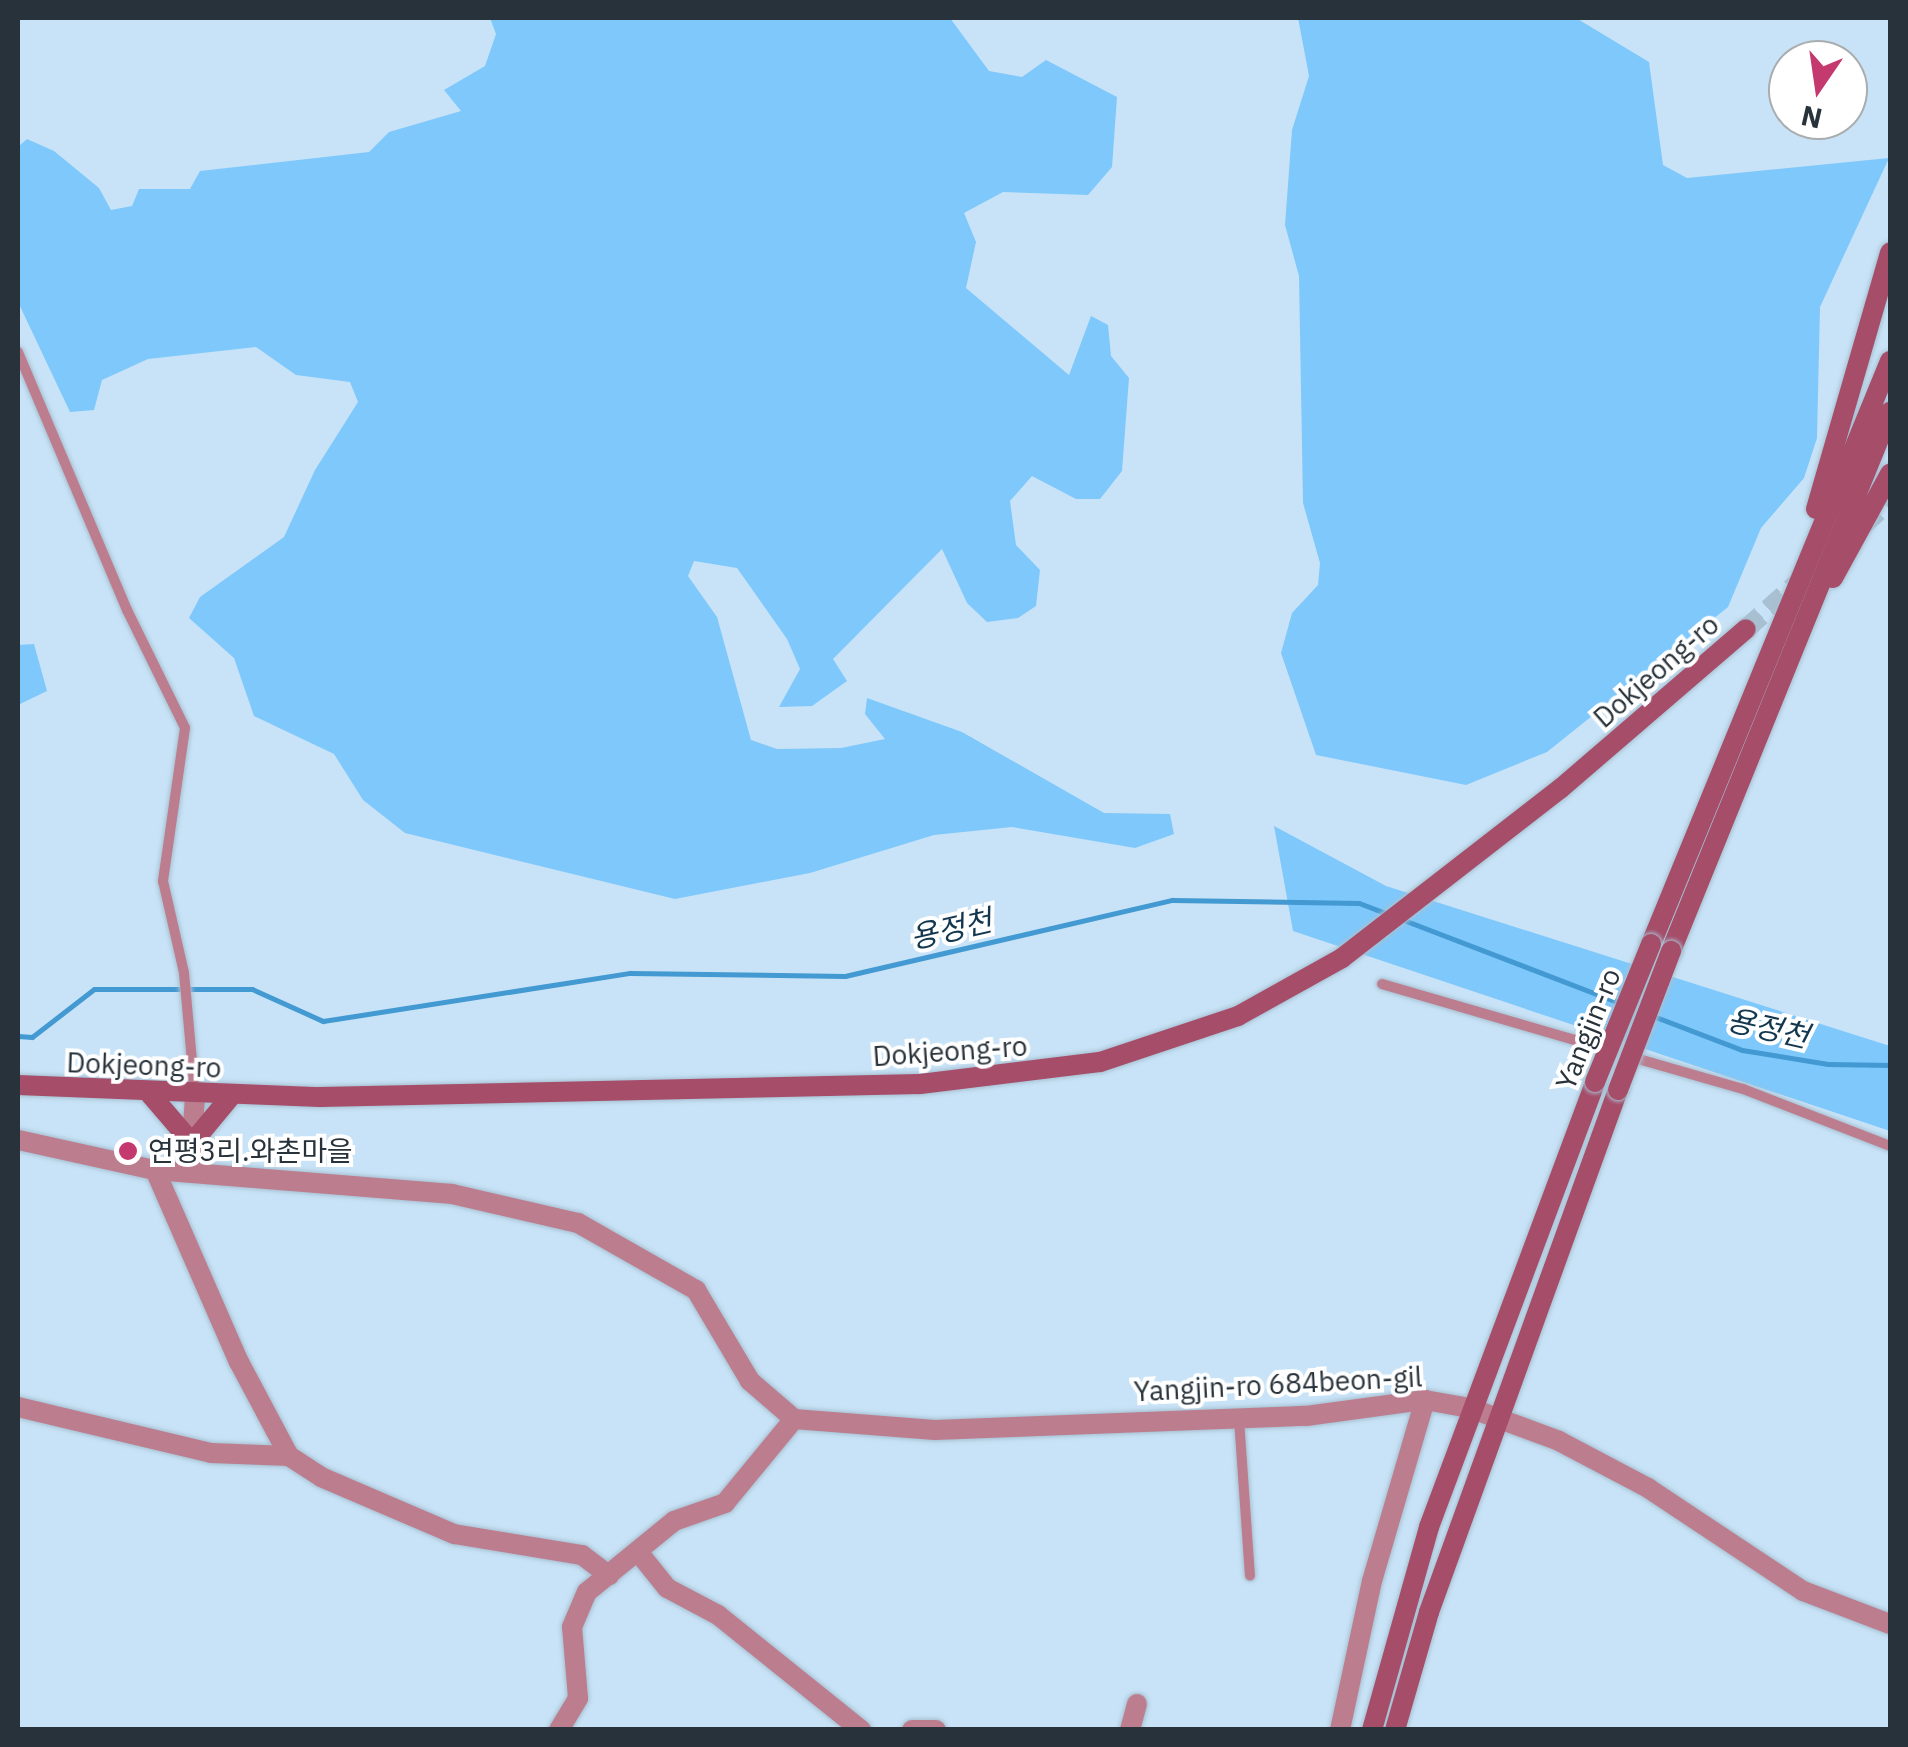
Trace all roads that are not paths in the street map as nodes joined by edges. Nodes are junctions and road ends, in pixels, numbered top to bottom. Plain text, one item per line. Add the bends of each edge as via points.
1 (1890, 252) edge
2 (18, 352) edge
3 (1890, 361) edge
4 (1890, 412) edge
5 (1890, 474) edge
6 (1746, 629) tunnel mouth
7 (1793, 650) junction
8 (1764, 662) junction
9 (1661, 948) junction
10 (1382, 984) dead end
11 (18, 1085) edge
12 (150, 1094) junction
13 (195, 1096) junction
14 (231, 1096) junction
15 (18, 1140) edge
16 (192, 1143) junction
17 (1890, 1146) edge
18 (190, 1168) junction
19 (155, 1170) junction
20 (1425, 1400) junction
21 (18, 1407) edge
22 (1470, 1408) junction
23 (1239, 1418) junction
24 (1498, 1418) junction
25 (794, 1419) junction
26 (289, 1456) junction
27 (639, 1553) junction
28 (610, 1575) junction
29 (1250, 1576) dead end
30 (1890, 1624) edge
31 (1137, 1704) dead end
32 (559, 1730) edge
33 (861, 1730) edge
34 (912, 1730) edge
35 (936, 1730) edge
36 (1130, 1730) edge
37 (1340, 1730) edge
38 (1372, 1730) edge
39 (1395, 1730) edge

1 - 8 main road via 1820,498
2 - 13 lane via 126,610 185,728 162,858 196,1056
3 - 8 main road, Yangjin-ro
4 - 7 main road, Yangjin-ro
5 - 7 main road
6 - 14 main road, Dokjeong-ro via 1458,871 1310,978 1238,1016 1165,1043 1100,1062 978,1080
7 - 9 main road, Yangjin-ro
8 - 9 main road, Yangjin-ro
9 - 22 main road, Yangjin-ro, bridge via 1595,1082
9 - 24 main road, Yangjin-ro, bridge via 1618,1090
10 - 17 lane via 1743,1089
11 - 12 main road, Dokjeong-ro
12 - 13 main road, Dokjeong-ro
12 - 16 main road
13 - 14 main road, Dokjeong-ro
13 - 16 street
14 - 16 main road
15 - 19 street
16 - 18 street
18 - 19 street
18 - 25 street via 452,1194 578,1224 696,1290 750,1381
19 - 26 street via 239,1362
20 - 22 street, Yangjin-ro 684beon-gil
20 - 23 street, Yangjin-ro 684beon-gil
20 - 37 street via 1377,1562
21 - 26 street via 211,1453
22 - 24 street, Yangjin-ro 684beon-gil
22 - 38 main road, Yangjin-ro
23 - 25 street, Yangjin-ro 684beon-gil via 935,1430
23 - 29 lane
24 - 30 street, Yangjin-ro 684beon-gil via 1648,1488 1803,1591
24 - 39 main road, Yangjin-ro
25 - 27 street via 725,1503 674,1522
26 - 28 street via 321,1477 454,1534 582,1555
27 - 28 street
27 - 33 street via 667,1588 718,1615
28 - 32 street via 587,1592 572,1627 578,1698
31 - 36 street
34 - 35 street

